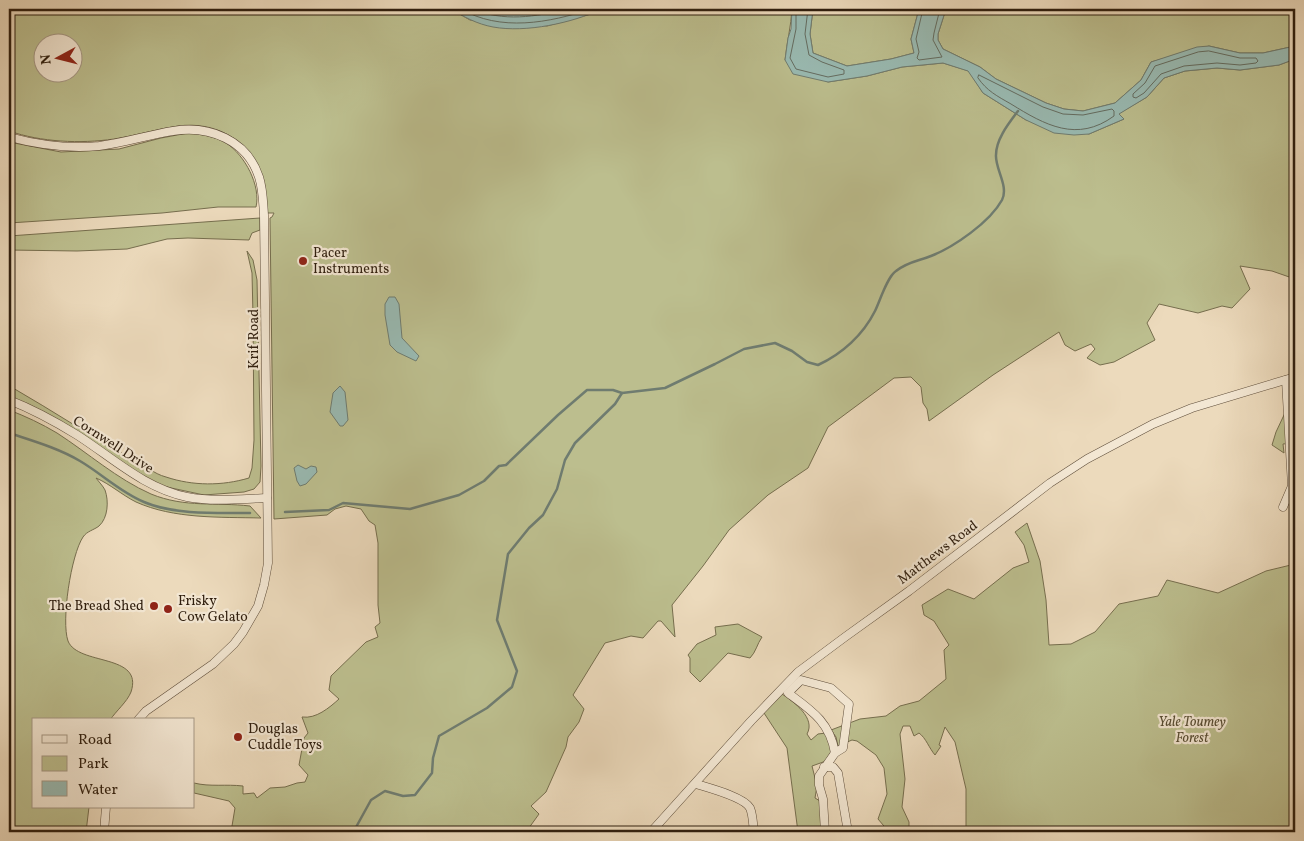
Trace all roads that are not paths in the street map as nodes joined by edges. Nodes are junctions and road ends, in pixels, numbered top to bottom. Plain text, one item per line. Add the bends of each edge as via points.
1 (9, 137) edge
2 (1295, 377) edge
3 (1286, 380) junction
4 (9, 400) edge
5 (1292, 450) edge
6 (1293, 487) edge
7 (268, 498) junction
8 (1283, 507) dead end
9 (140, 718) edge
10 (835, 753) junction
11 (824, 767) junction
12 (696, 784) junction
13 (106, 808) edge
14 (104, 832) edge
15 (651, 832) edge
16 (754, 832) edge
17 (825, 832) edge
18 (848, 832) edge

1 - 7 street, Krif Road via 46,146 78,147 195,129 225,138 248,156 259,176 264,215
2 - 3 street, Matthews Road
3 - 5 street
3 - 12 street, Matthews Road via 1192,408 1153,424 1050,483 909,592 798,672
4 - 7 street, Cornwell Drive via 77,435 128,472 162,489 187,497
5 - 6 street
6 - 8 street
7 - 9 street, Krif Road via 266,574 258,606 244,632 213,664
10 - 10 street via 844,748 849,704 831,688 801,680 788,693 820,717 833,740
10 - 11 street
11 - 17 street via 819,785
11 - 18 street via 833,768 838,773
12 - 15 street, Matthews Road
12 - 16 street via 749,806
13 - 14 street

